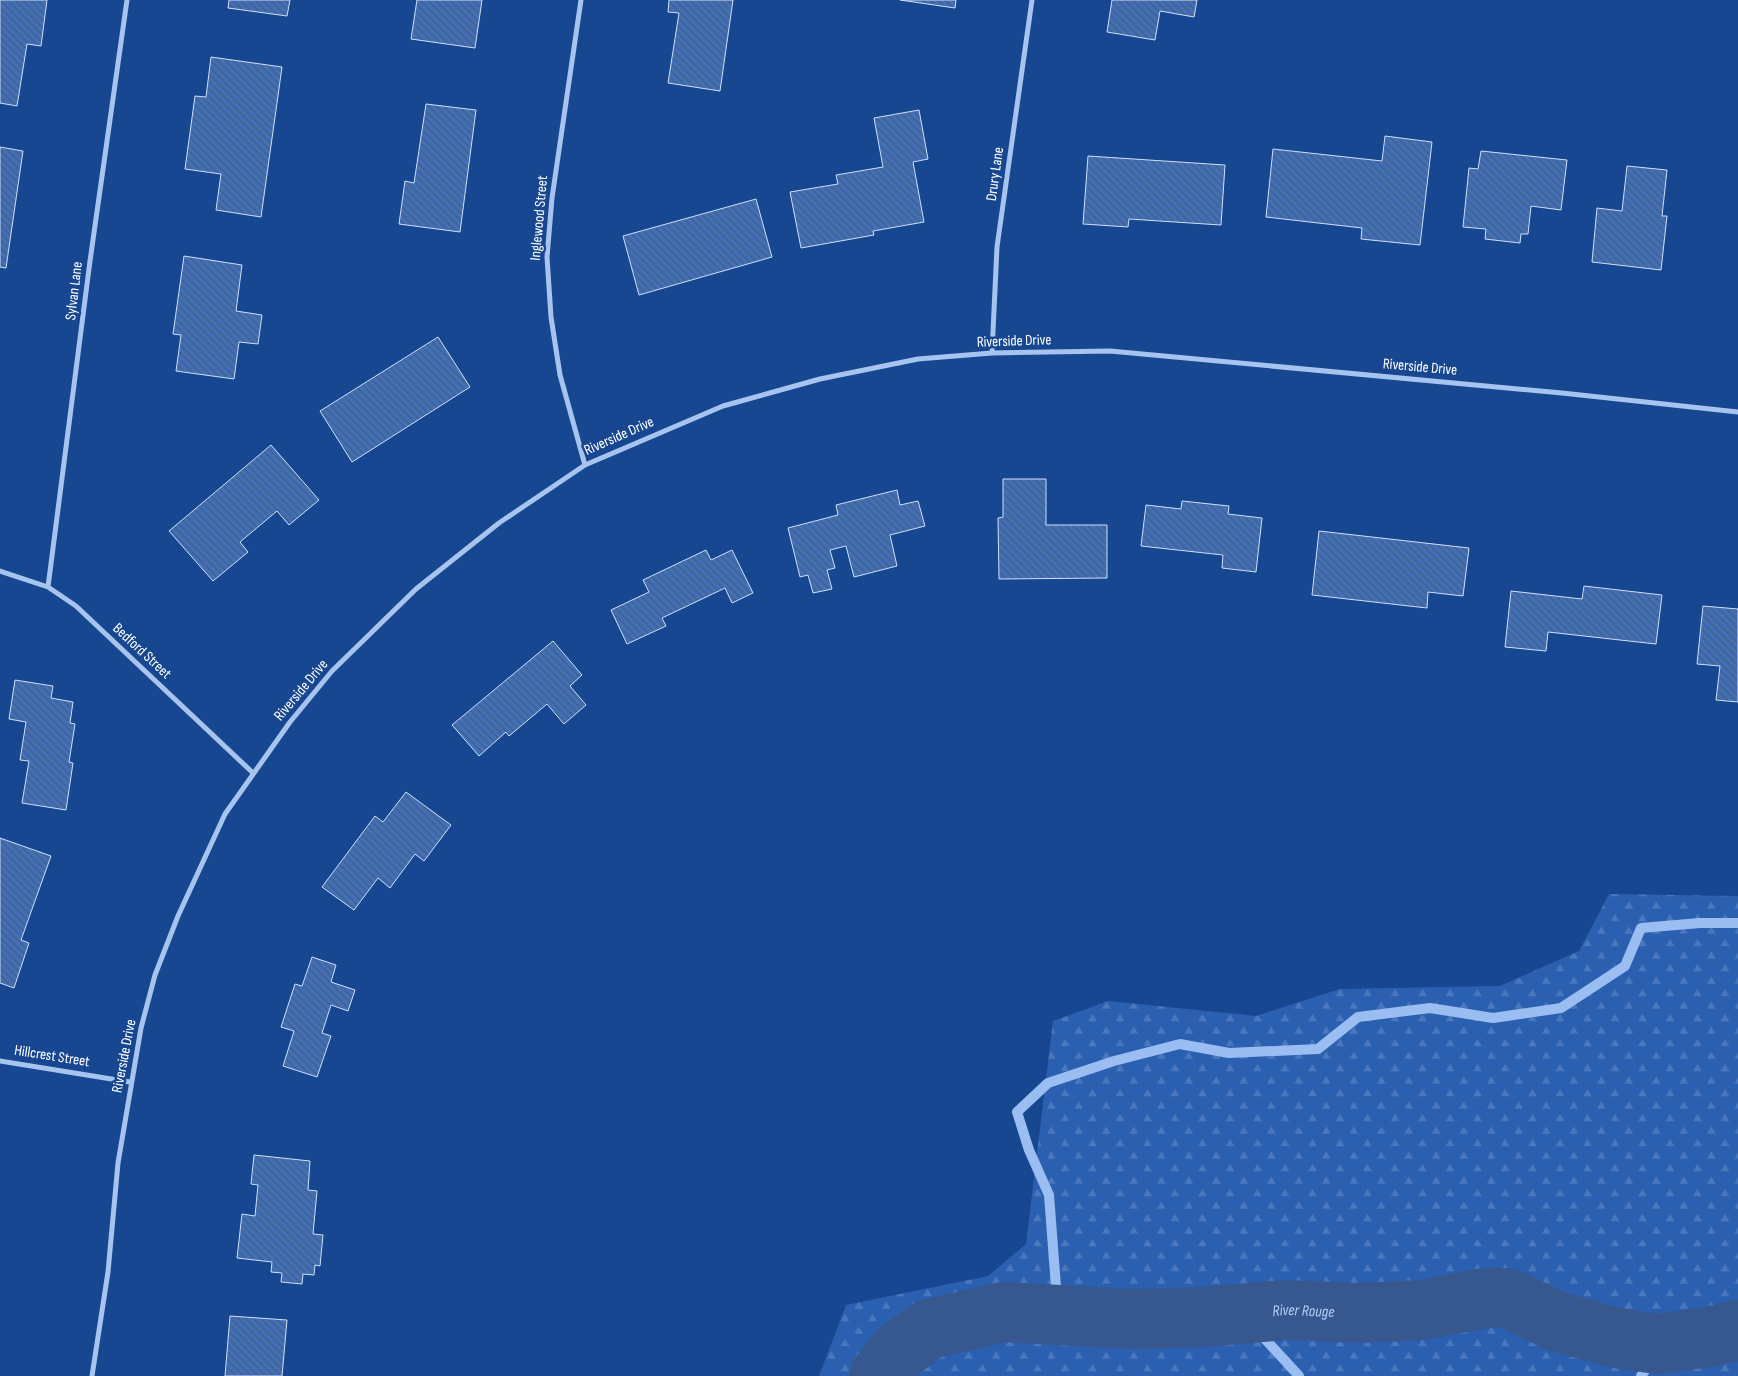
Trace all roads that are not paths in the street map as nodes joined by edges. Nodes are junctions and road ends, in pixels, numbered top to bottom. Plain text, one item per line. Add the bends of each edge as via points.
1 (127, 0) edge
2 (581, 0) edge
3 (1032, 0) edge
4 (992, 353) junction
5 (1738, 412) edge
6 (585, 465) junction
7 (0, 571) edge
8 (48, 587) junction
9 (252, 772) junction
10 (0, 1061) edge
11 (130, 1082) junction
12 (92, 1376) edge

1 - 8 street, Sylvan Lane
2 - 6 street, Inglewood Street via 552,198 547,257 551,317 560,375
3 - 4 street, Drury Lane via 996,247
4 - 5 street, Riverside Drive via 1110,351
4 - 6 street, Riverside Drive via 918,359 820,379 723,406
6 - 9 street, Riverside Drive via 499,523 416,589 332,671
7 - 8 street, Bedford Street
8 - 9 street, Bedford Street via 76,606
9 - 11 street, Riverside Drive via 224,814 155,974
10 - 11 street, Hillcrest Street
11 - 12 street, Riverside Drive via 118,1163 108,1272

